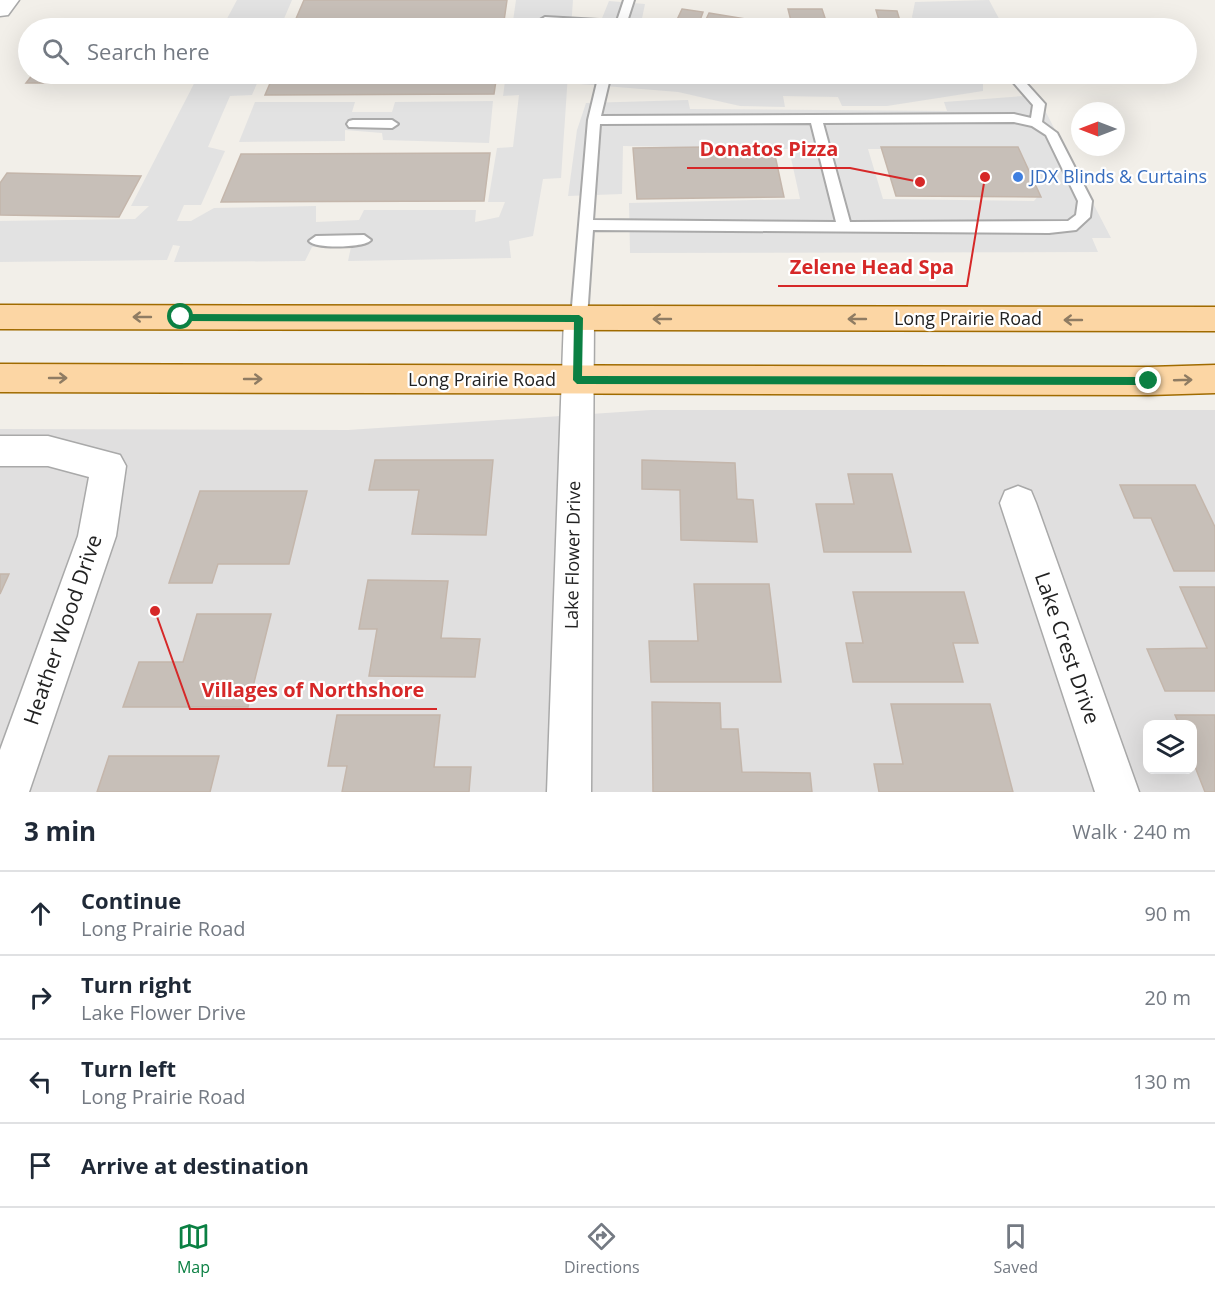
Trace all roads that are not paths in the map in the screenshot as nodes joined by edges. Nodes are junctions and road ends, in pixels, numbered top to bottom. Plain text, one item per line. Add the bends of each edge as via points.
1 (8, 0) edge
2 (629, 0) edge
3 (0, 10) edge
4 (623, 18) edge
5 (603, 84) edge
6 (1021, 84) edge
7 (816, 119) junction
8 (594, 120) junction
9 (1036, 123) junction
10 (353, 124) dead end
11 (392, 124) dead end
12 (585, 225) junction
13 (844, 226) junction
14 (364, 240) dead end
15 (316, 241) dead end
16 (0, 317) edge
17 (579, 318) junction
18 (1215, 319) edge
19 (0, 378) edge
20 (1215, 379) edge
21 (577, 380) junction
22 (0, 451) edge
23 (1018, 503) dead end
24 (7, 792) edge
25 (569, 792) edge
26 (1117, 792) edge

1 - 3 street
2 - 4 lane
5 - 8 lane
6 - 9 lane via 1039,104
7 - 8 lane
7 - 9 lane via 1014,118
7 - 13 lane
8 - 12 lane
9 - 13 lane via 1051,133 1085,201 1083,217 1071,226
10 - 11 lane
12 - 13 lane
12 - 17 lane
14 - 15 lane
17 -> 16 main road, Long Prairie Road
18 -> 17 main road, Long Prairie Road
17 - 21 street, Lake Flower Drive
19 -> 21 main road, Long Prairie Road
21 -> 20 main road, Long Prairie Road
21 - 25 street, Lake Flower Drive
22 - 24 street, Heather Wood Drive via 48,451 108,466 97,536
23 - 26 street, Lake Crest Drive

